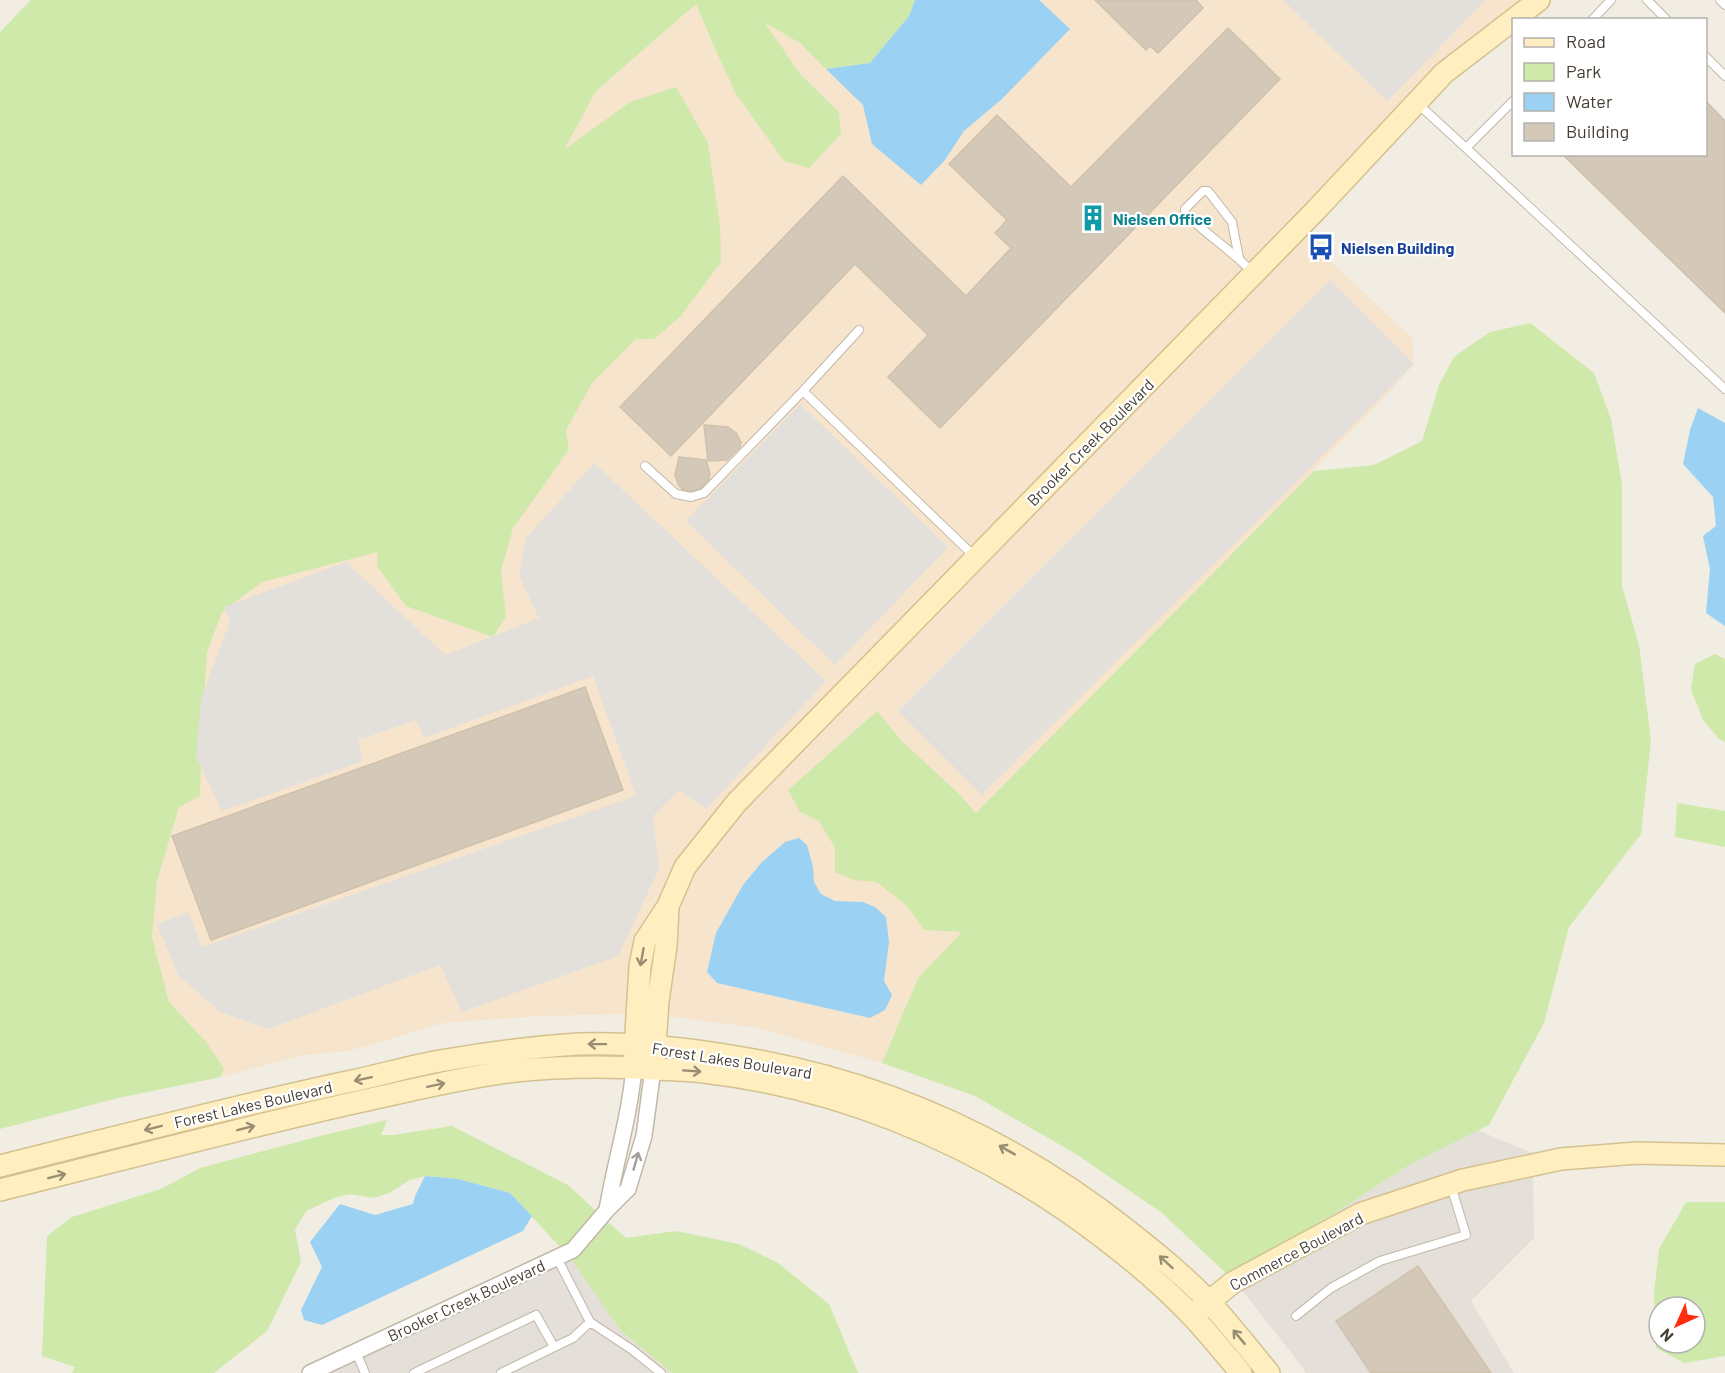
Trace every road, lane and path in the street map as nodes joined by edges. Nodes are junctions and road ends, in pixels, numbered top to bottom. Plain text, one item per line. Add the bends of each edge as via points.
1 (1539, 0) edge
2 (1611, 0) edge
3 (1647, 0) edge
4 (1720, 0) edge
5 (1725, 5) edge
6 (1516, 18) edge
7 (1594, 18) edge
8 (1665, 18) edge
9 (1512, 21) edge
10 (1707, 58) edge
11 (1725, 76) edge
12 (1512, 102) edge
13 (1416, 103) junction
14 (1466, 148) junction
15 (1239, 258) junction
16 (1254, 274) junction
17 (858, 330) dead end
18 (1725, 389) edge
19 (803, 391) junction
20 (645, 466) dead end
21 (976, 558) junction
22 (646, 1046) junction
23 (644, 1068) junction
24 (1725, 1155) edge
25 (0, 1166) edge
26 (1451, 1184) junction
27 (0, 1190) edge
28 (557, 1258) junction
29 (1209, 1302) junction
30 (1192, 1316) junction
31 (1296, 1316) dead end
32 (590, 1322) junction
33 (554, 1347) junction
34 (356, 1352) junction
35 (310, 1373) edge
36 (365, 1373) edge
37 (414, 1373) edge
38 (501, 1373) edge
39 (661, 1373) edge
40 (1241, 1373) edge
41 (1269, 1373) edge

1 - 6 main road, Brooker Creek Boulevard
2 - 7 lane
3 - 8 lane
4 - 5 lane
9 - 13 main road, Brooker Creek Boulevard via 1444,73
10 - 11 lane
12 - 14 lane
13 - 14 lane
13 - 16 main road, Brooker Creek Boulevard
14 - 18 lane
15 - 15 lane via 1185,213 1203,191 1208,191 1232,222
15 - 16 lane
16 - 21 main road, Brooker Creek Boulevard
17 - 19 lane
19 - 20 lane via 704,493 691,497 676,494
19 - 21 lane
21 - 22 main road, Brooker Creek Boulevard via 737,802 685,867 668,906 658,1001
22 - 23 main road, Brooker Creek Boulevard
22 -> 25 main road, Forest Lakes Boulevard via 581,1044 508,1050 437,1062
29 -> 22 main road, Forest Lakes Boulevard via 1103,1211 1052,1176 970,1130 858,1084 809,1071
27 -> 23 main road, Forest Lakes Boulevard via 280,1119 447,1083 513,1071 580,1066
23 - 28 street, Brooker Creek Boulevard via 633,1084 607,1210 573,1250
23 -> 30 main road, Forest Lakes Boulevard via 704,1072 807,1092 908,1125 962,1149 1038,1192 1092,1229
24 - 26 main road, Commerce Boulevard via 1637,1153 1561,1159
26 - 29 main road, Commerce Boulevard via 1360,1214 1232,1284
26 - 31 lane via 1466,1235 1380,1261 1331,1288
28 - 32 lane
28 - 34 street, Brooker Creek Boulevard
29 - 30 main road, Commerce Boulevard
41 -> 29 main road, Forest Lakes Boulevard
30 - 40 main road, Forest Lakes Boulevard
32 - 33 lane via 573,1338
32 - 39 lane
33 - 37 lane via 536,1315
33 - 38 lane
34 - 35 street, Brooker Creek Boulevard
34 - 36 lane

